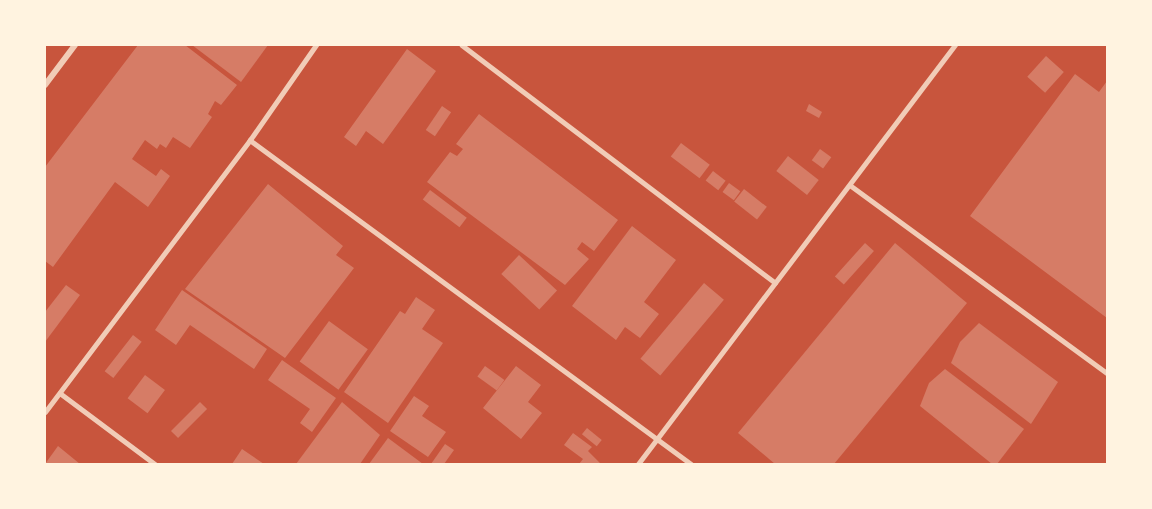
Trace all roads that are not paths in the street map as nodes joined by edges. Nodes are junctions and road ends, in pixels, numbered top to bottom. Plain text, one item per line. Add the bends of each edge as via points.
1 (75, 45) edge
2 (316, 45) edge
3 (462, 45) edge
4 (955, 45) edge
5 (45, 85) edge
6 (250, 140) junction
7 (850, 185) junction
8 (775, 283) junction
9 (1107, 373) edge
10 (60, 393) junction
11 (45, 412) edge
12 (657, 438) junction
13 (155, 464) edge
14 (638, 464) edge
15 (691, 464) edge

1 - 5 street
2 - 6 lane
3 - 8 lane
4 - 7 lane
6 - 10 lane
6 - 12 lane
7 - 8 lane
7 - 9 lane
8 - 12 lane
10 - 11 lane
10 - 13 lane
12 - 14 lane
12 - 15 lane

